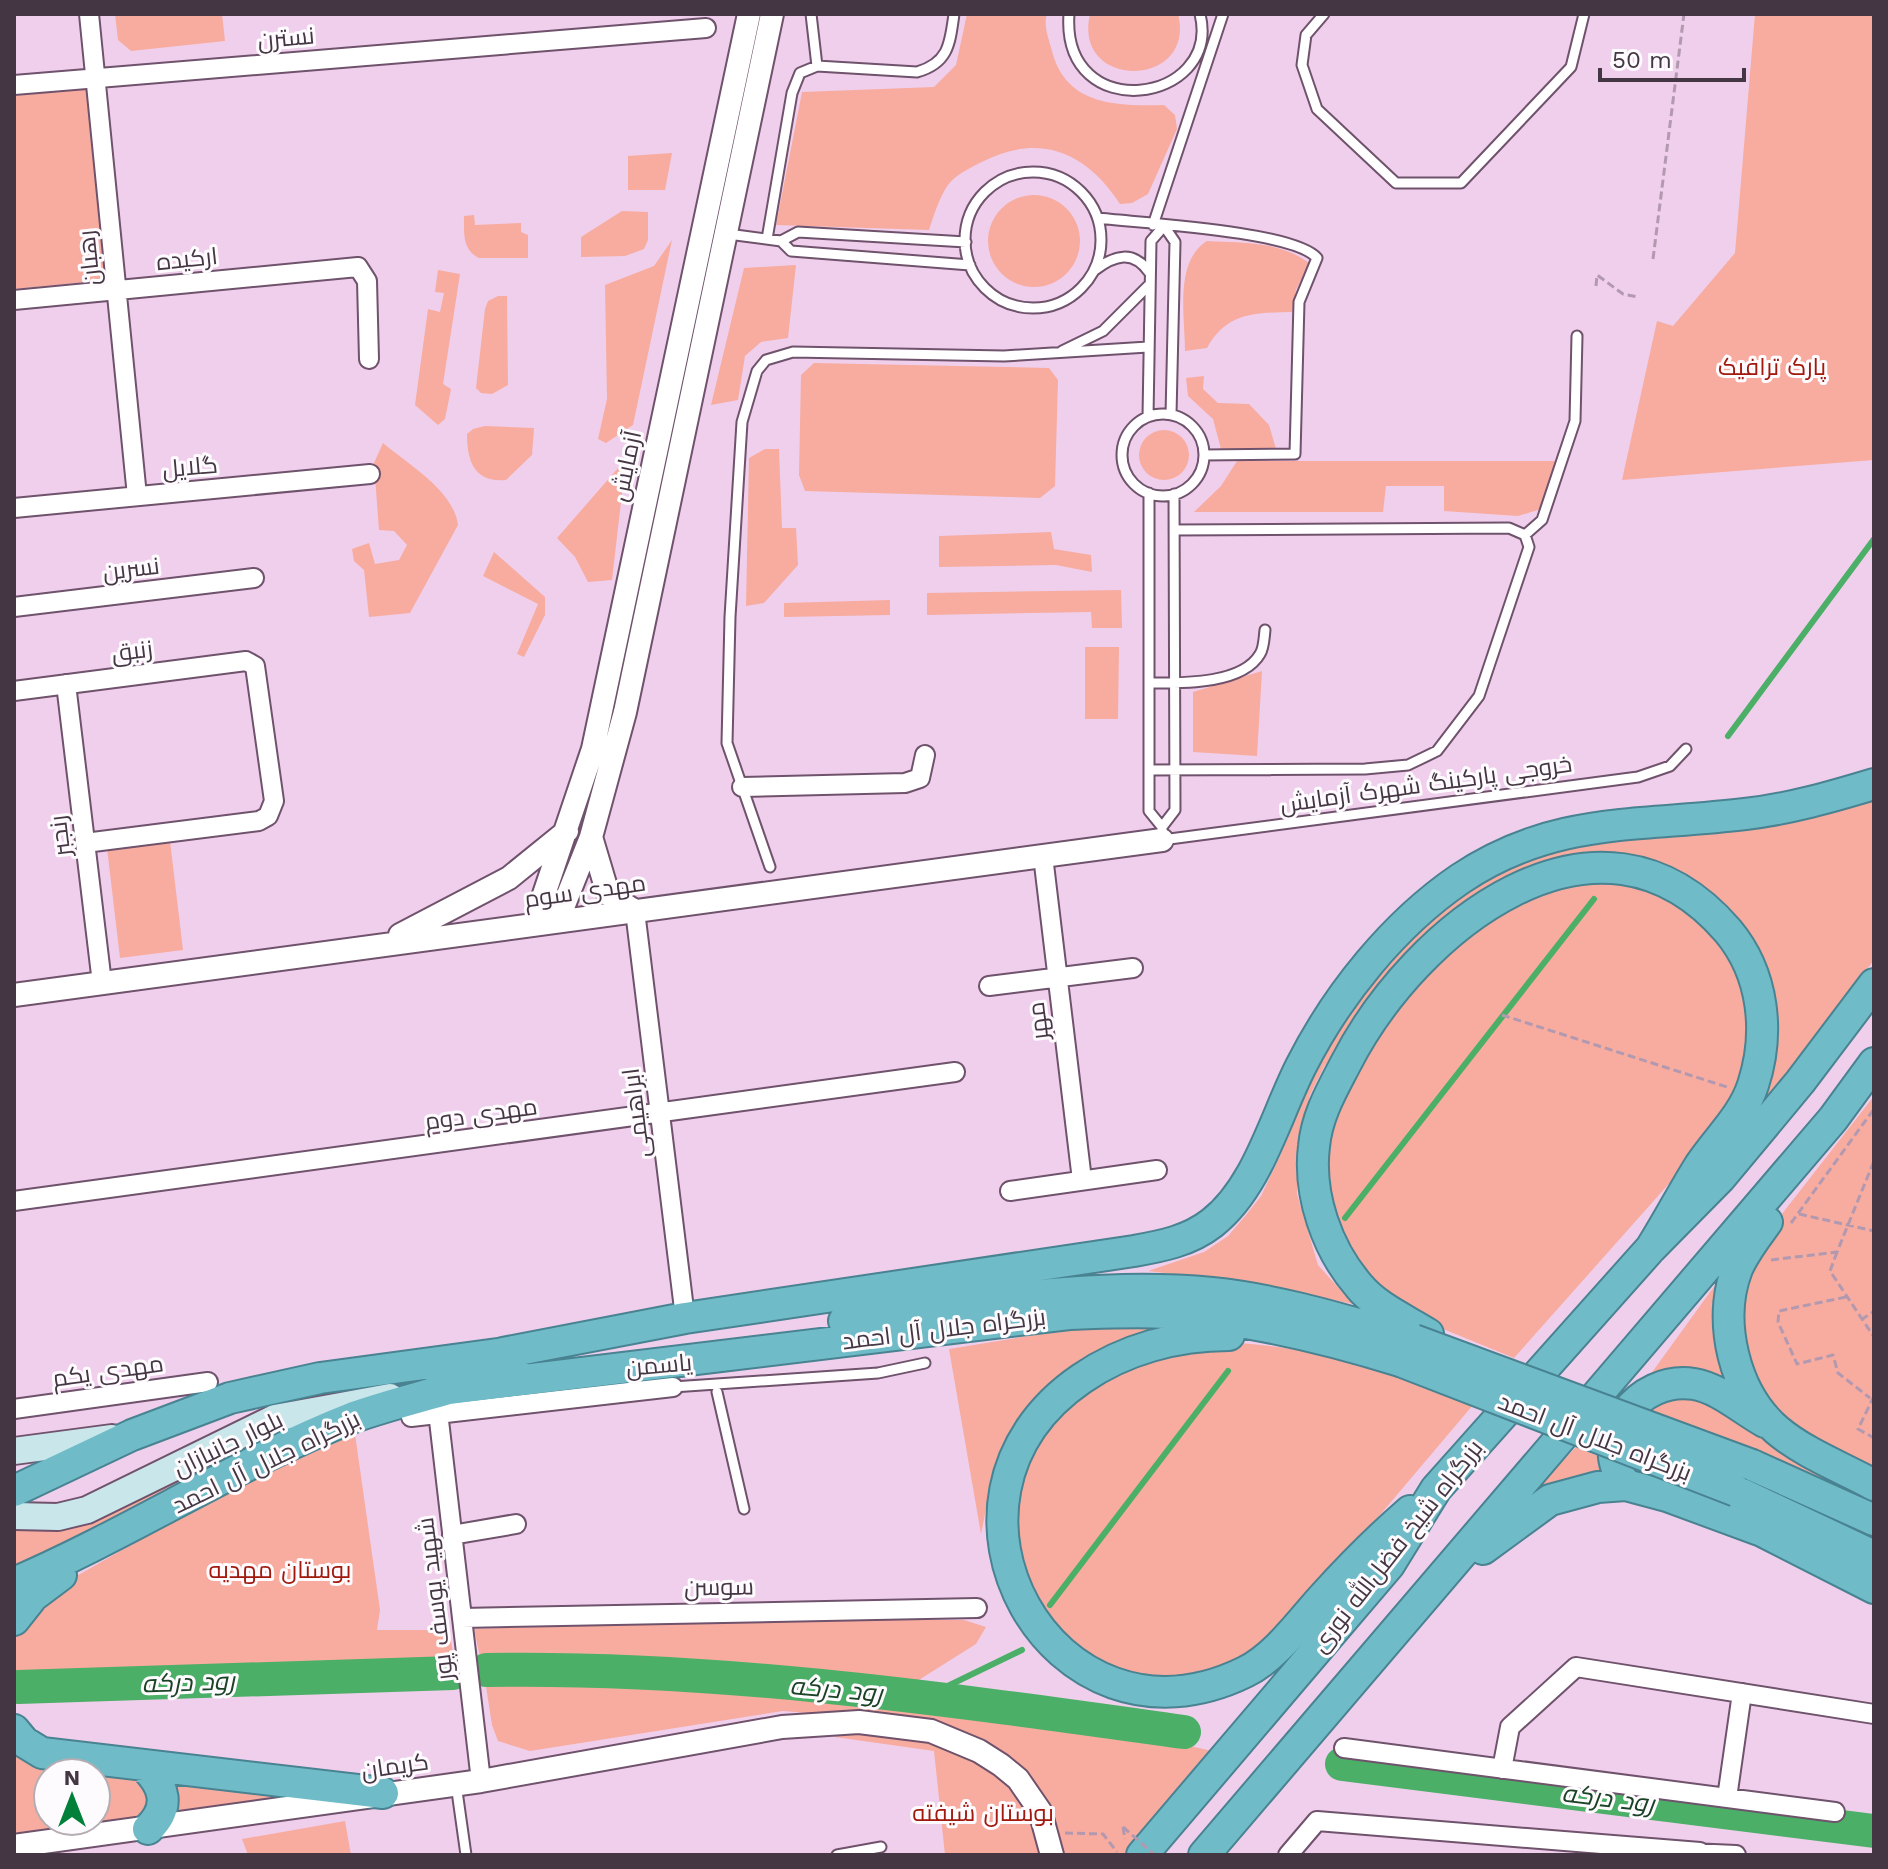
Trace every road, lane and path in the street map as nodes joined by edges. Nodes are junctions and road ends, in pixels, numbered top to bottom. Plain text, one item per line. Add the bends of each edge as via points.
1 (89, 14) edge
2 (749, 14) edge
3 (772, 14) edge
4 (811, 14) edge
5 (954, 14) edge
6 (1069, 14) edge
7 (1200, 14) edge
8 (1223, 14) edge
9 (1324, 14) edge
10 (1584, 14) edge
11 (1684, 14) edge
12 (651, 23) edge
13 (706, 28) dead end
14 (1199, 44) junction
15 (1212, 47) junction
16 (817, 66) junction
17 (96, 78) junction
18 (14, 85) edge
19 (1098, 218) junction
20 (1159, 226) junction
21 (703, 228) junction
22 (728, 234) junction
23 (892, 237) junction
24 (767, 239) junction
25 (781, 241) junction
26 (966, 242) junction
27 (890, 259) junction
28 (1653, 259) dead end
29 (970, 265) junction
30 (1093, 272) junction
31 (1149, 272) junction
32 (1149, 285) junction
33 (1596, 286) dead end
34 (117, 290) junction
35 (1638, 297) dead end
36 (14, 300) edge
37 (1577, 336) dead end
38 (1148, 347) junction
39 (1052, 355) junction
40 (369, 359) dead end
41 (1171, 415) junction
42 (1148, 417) junction
43 (1204, 455) junction
44 (370, 474) dead end
45 (1149, 493) junction
46 (1174, 494) junction
47 (137, 496) junction
48 (14, 508) edge
49 (1174, 530) junction
50 (1525, 535) junction
51 (254, 578) dead end
52 (14, 607) edge
53 (1265, 630) dead end
54 (1149, 683) junction
55 (1175, 683) junction
56 (66, 684) junction
57 (14, 691) edge
58 (1686, 749) dead end
59 (925, 755) dead end
60 (1149, 770) junction
61 (1175, 770) junction
62 (1874, 784) edge
63 (742, 787) junction
64 (567, 830) junction
65 (1162, 834) junction
66 (591, 837) junction
67 (85, 843) junction
68 (1043, 856) junction
69 (770, 867) dead end
70 (635, 911) junction
71 (558, 920) junction
72 (534, 924) junction
73 (384, 943) junction
74 (1133, 968) dead end
75 (1057, 977) junction
76 (102, 983) junction
77 (1874, 984) edge
78 (989, 986) dead end
79 (14, 995) edge
80 (1502, 1015) dead end
81 (1874, 1063) edge
82 (955, 1072) dead end
83 (1729, 1087) dead end
84 (1874, 1109) edge
85 (660, 1114) junction
86 (1833, 1119) junction
87 (1874, 1161) edge
88 (1157, 1170) dead end
89 (1082, 1180) junction
90 (1010, 1191) dead end
91 (14, 1201) edge
92 (1799, 1214) junction
93 (1849, 1222) junction
94 (1784, 1230) dead end
95 (1874, 1231) edge
96 (1651, 1248) junction
97 (1771, 1250) dead end
98 (1837, 1252) junction
99 (1846, 1297) junction
100 (684, 1309) dead end
101 (1874, 1311) edge
102 (1861, 1320) junction
103 (1874, 1337) edge
104 (1407, 1351) junction
105 (503, 1353) junction
106 (1475, 1362) junction
107 (925, 1363) dead end
108 (208, 1382) dead end
109 (673, 1387) joint
110 (717, 1392) dead end
111 (1872, 1397) edge
112 (437, 1405) junction
113 (14, 1409) edge
114 (1776, 1429) junction
115 (132, 1435) junction
116 (1874, 1438) edge
117 (14, 1451) edge
118 (1626, 1485) junction
119 (1874, 1485) edge
120 (1436, 1489) junction
121 (14, 1491) edge
122 (744, 1509) dead end
123 (14, 1516) edge
124 (1874, 1520) edge
125 (516, 1524) dead end
126 (452, 1535) junction
127 (99, 1546) junction
128 (1874, 1556) edge
129 (14, 1583) edge
130 (1434, 1587) junction
131 (1874, 1588) edge
132 (977, 1608) dead end
133 (462, 1618) junction
134 (14, 1620) edge
135 (1742, 1693) junction
136 (1874, 1714) edge
137 (14, 1730) edge
138 (1344, 1748) dead end
139 (144, 1766) junction
140 (1502, 1769) junction
141 (481, 1781) junction
142 (456, 1784) junction
143 (383, 1793) junction
144 (1727, 1798) junction
145 (1835, 1812) dead end
146 (1123, 1827) dead end
147 (148, 1829) junction
148 (1048, 1832) junction
149 (14, 1846) edge
150 (881, 1847) dead end
151 (1690, 1853) edge
152 (466, 1855) edge
153 (837, 1855) edge
154 (1052, 1855) edge
155 (1119, 1855) edge
156 (1142, 1855) edge
157 (1155, 1855) edge
158 (1204, 1855) edge
159 (1288, 1855) edge
160 (1736, 1855) edge

1 - 17 street, رهبان
2 - 21 street, آزمایش
3 - 22 street
4 - 16 lane
5 - 16 lane via 947,53 927,69
6 - 14 lane via 1074,54 1087,73 1128,92 1172,81 1189,65
7 - 14 lane
8 - 15 lane
9 - 10 lane via 1306,35 1302,65 1317,109 1396,183 1461,183 1571,67
11 - 28 path
12 - 13 street, نسترن
12 - 17 street, نسترن
14 - 15 lane
15 - 20 lane
16 - 24 lane via 806,68 795,82
17 - 18 street, نسترن
17 - 34 street, رهبان
19 - 20 lane
19 - 26 lane via 1070,183 1026,172 985,192 972,210
19 - 30 lane via 1102,240
20 - 31 lane via 1151,241
20 - 41 lane via 1175,242
20 - 43 lane via 1257,236 1311,251 1317,258 1299,302 1295,454
21 - 22 street
21 - 64 street, آزمایش via 593,749
22 - 24 lane
22 - 66 street via 625,712
23 - 25 lane via 798,232
23 - 26 lane
23 - 27 lane
24 - 25 lane
25 - 27 lane via 791,251
26 - 29 lane
27 - 29 lane
29 - 30 lane via 989,292 1008,304 1030,308 1072,297
30 - 31 lane via 1126,256 1141,260
31 - 32 lane
32 - 38 lane
32 - 39 lane via 1103,331
33 - 35 path via 1597,275 1623,294
34 - 36 street, ارکیده
34 - 40 street, ارکیده via 350,267 363,270
34 - 47 street, رهبان
37 - 50 lane via 1575,421 1542,520
38 - 39 lane
38 - 42 lane
39 - 63 lane via 793,352 766,360 757,371 739,441 730,617 727,743
41 - 42 lane
41 - 43 lane via 1196,431
42 - 45 lane via 1129,430 1121,455 1131,481
43 - 46 lane via 1194,482
44 - 47 street, گلایل
45 - 46 lane
45 - 54 lane
46 - 49 lane
47 - 48 street, گلایل
49 - 50 lane via 1509,528
49 - 55 lane
50 - 61 lane via 1529,547 1479,696 1437,751 1408,765 1365,769
51 - 52 street, نسرین
53 - 55 lane via 1262,652 1249,667
54 - 55 lane
54 - 60 lane
55 - 61 lane
56 - 57 street, زنبق
56 - 67 street, رنجبر
56 - 67 street, زنبق via 246,661 255,666 274,801 268,816 259,821
58 - 65 lane, خروجی پارکینگ شهرک آزمایش via 1670,766 1638,777
59 - 63 street via 920,778 905,783
60 - 61 lane
60 - 65 lane via 1149,811
61 - 65 lane via 1175,810
62 - 105 highway via 1796,807 1602,825 1537,839 1457,881 1421,909 1355,982 1303,1063 1240,1195 1212,1223 1187,1238 1134,1251 701,1315
63 - 69 lane
64 - 72 street, آزمایش
64 - 73 street via 509,878
65 - 68 street, مهدی سوم
66 - 70 street via 608,894
66 - 71 street
67 - 76 street, رنجبر
68 - 70 street, مهدی سوم
68 - 75 street, مهر
70 - 71 street, مهدی سوم
70 - 85 street, ابراهیمی
71 - 72 street, مهدی سوم
72 - 73 street, مهدی سوم
73 - 76 street, مهدی سوم
74 - 75 street
75 - 78 street
75 - 89 street, مهر
76 - 79 street, مهدی سوم
77 - 96 highway, بزرگراه شیخ فضل‌الله نوری via 1731,1165
80 - 83 path
81 - 86 highway
82 - 85 street, مهدی دوم
84 - 92 path
85 - 91 street, مهدی دوم
85 - 100 street, ابراهیمی
86 - 114 highway via 1749,1246 1732,1286 1729,1323 1734,1358 1747,1389
86 - 130 highway
87 - 93 path
88 - 89 street
89 - 90 street
92 - 93 path
92 - 94 path
93 - 95 path
93 - 98 path
96 - 106 highway, bridge via 1701,1164 1743,1108 1756,1075 1763,1016 1750,968 1709,909 1661,880 1610,868 1556,875 1493,900 1448,931 1381,1005 1322,1111 1315,1137 1320,1213 1337,1253 1361,1289
96 - 120 highway, بزرگراه شیخ فضل‌الله نوری
97 - 98 path via 1765,1261
98 - 99 path via 1830,1271
99 - 102 path
99 - 111 path via 1779,1311 1778,1322 1797,1364 1833,1355 1838,1373
101 - 102 path
102 - 103 path
104 - 105 highway, بزرگراه جلال آل احمد via 1263,1301 1117,1289 1011,1297 762,1332
104 - 106 highway, بزرگراه جلال آل احمد, bridge
104 - 112 highway, بزرگراه جلال آل احمد via 1252,1322 1164,1313 1069,1314
104 - 120 highway via 1199,1335 1127,1354 1094,1370 1052,1402 1017,1451 1001,1513 1010,1578 1042,1633 1086,1670 1121,1685 1188,1691 1249,1670 1281,1643 1367,1549
104 - 128 highway, بزرگراه جلال آل احمد, bridge via 1736,1491
105 - 115 highway, بزرگراه جلال آل احمد via 277,1387 230,1398
106 - 124 highway, بزرگراه جلال آل احمد, bridge via 1752,1465
107 - 109 lane, یاسمن via 878,1373
108 - 113 street, مهدی یکم
109 - 112 street, یاسمن
110 - 122 lane
111 - 116 path via 1858,1429
112 - 123 main road, بلوار جانبازان via 348,1402 289,1414 106,1503 58,1517
112 - 126 street, شهید یوسف پور
112 - 127 highway, بزرگراه جلال آل احمد via 356,1417 315,1434
114 - 118 highway via 1696,1384 1667,1385 1637,1400 1621,1417 1614,1463
114 - 119 highway
115 - 117 main road
115 - 121 highway, بزرگراه جلال آل احمد
118 - 130 highway via 1585,1489 1550,1500
118 - 131 highway via 1762,1531
120 - 156 highway, بزرگراه شیخ فضل‌الله نوری via 1389,1565
125 - 126 street
126 - 133 street, شهید یوسف پور
127 - 129 highway, بزرگراه جلال آل احمد
127 - 134 highway via 33,1596
130 - 158 highway
132 - 133 street, سوسن
133 - 141 street, شهید یوسف پور
135 - 136 street
135 - 140 street via 1576,1667 1510,1727
135 - 144 street
137 - 139 highway via 42,1753
138 - 140 street
139 - 143 highway
139 - 147 highway via 158,1779 164,1800
140 - 144 street
141 - 142 street, کریمان
141 - 148 street, کریمان via 782,1727 897,1724 979,1751 1018,1779
142 - 143 street, کریمان
142 - 152 lane
143 - 147 street, کریمان
144 - 145 street
146 - 157 path, bridge
147 - 149 street, کریمان
148 - 154 street, کریمان
148 - 155 path via 1103,1834
150 - 153 lane
151 - 159 street via 1317,1821
151 - 160 street

